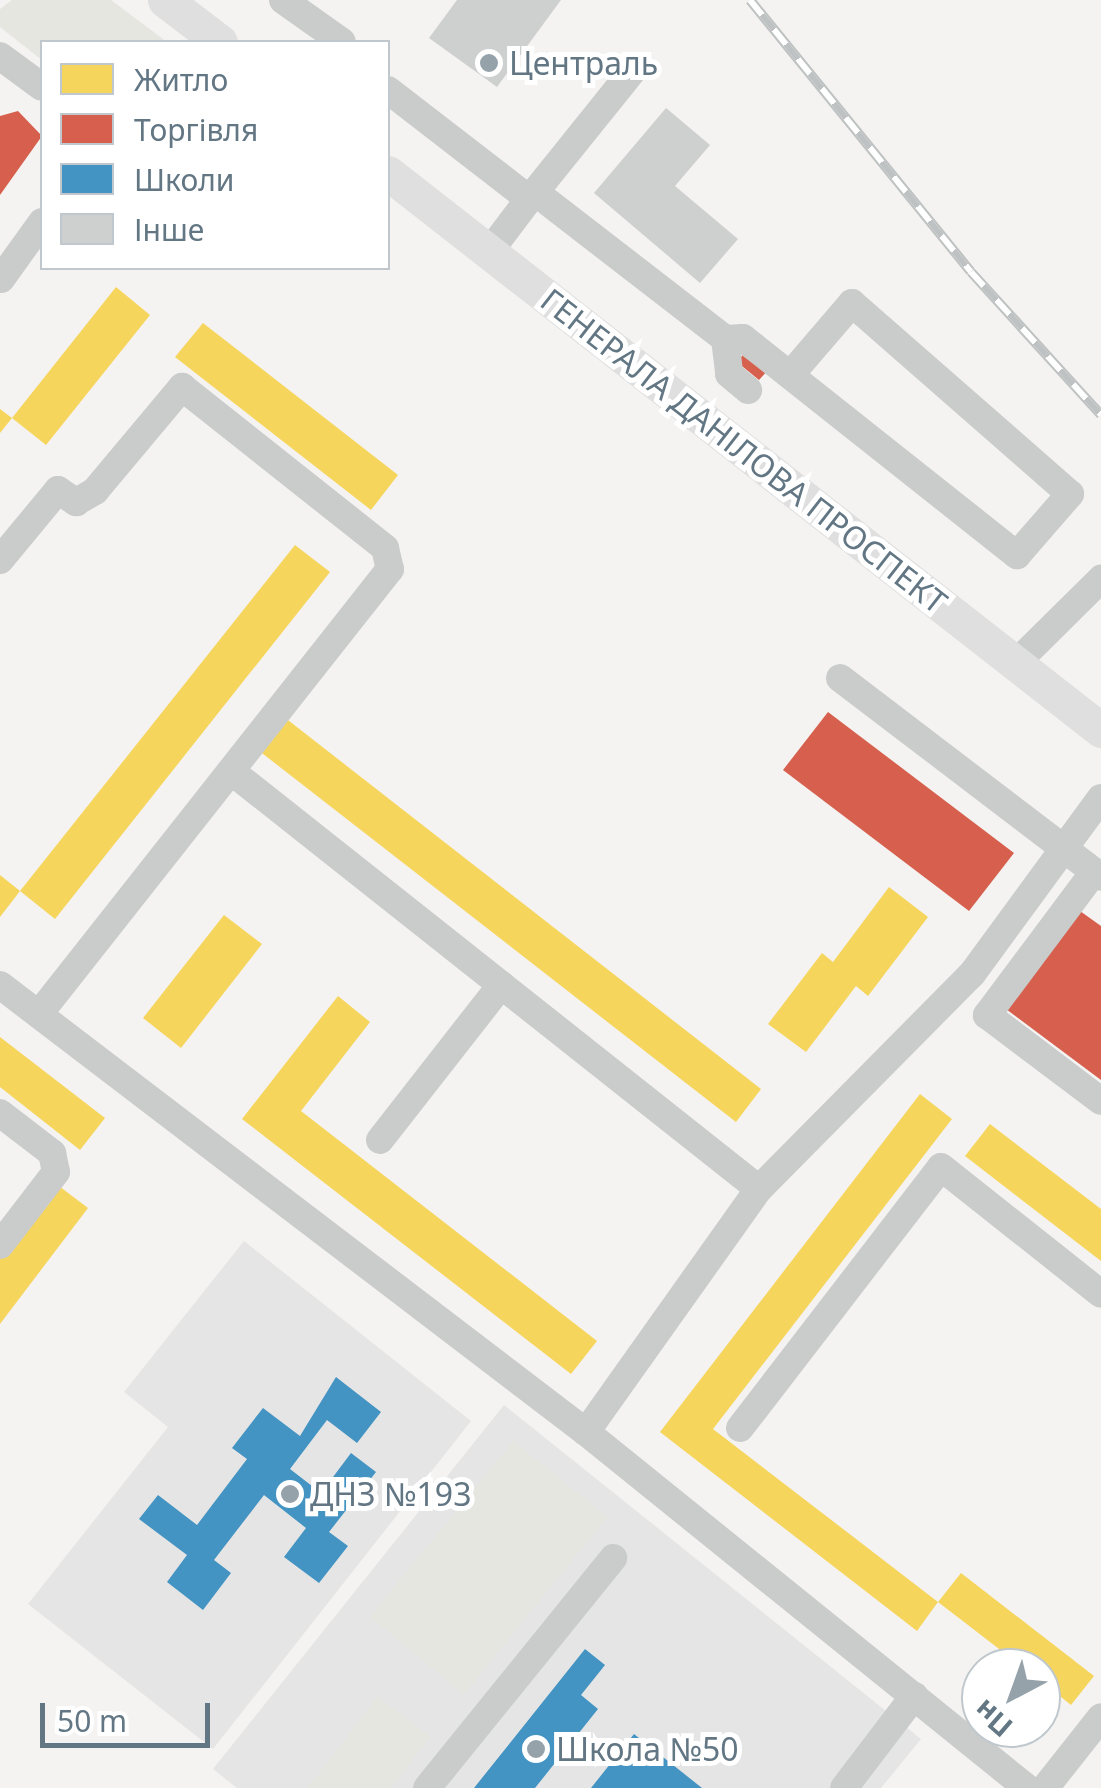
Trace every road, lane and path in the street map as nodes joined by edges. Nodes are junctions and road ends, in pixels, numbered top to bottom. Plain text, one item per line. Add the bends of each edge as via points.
1 (165, 0) edge
2 (283, 0) edge
3 (198, 36) edge
4 (339, 40) edge
5 (0, 56) edge
6 (634, 70) dead end
7 (40, 86) edge
8 (390, 91) edge
9 (390, 175) edge
10 (532, 195) junction
11 (40, 225) edge
12 (488, 252) junction
13 (1, 278) edge
14 (724, 339) junction
15 (790, 375) junction
16 (748, 390) dead end
17 (0, 560) edge
18 (1101, 579) edge
19 (1016, 663) junction
20 (840, 678) dead end
21 (1101, 730) edge
22 (231, 771) junction
23 (1101, 798) edge
24 (1066, 849) junction
25 (1098, 874) edge
26 (0, 985) edge
27 (501, 985) junction
28 (39, 1014) junction
29 (1101, 1100) edge
30 (0, 1114) edge
31 (380, 1140) dead end
32 (759, 1189) junction
33 (0, 1245) edge
34 (1101, 1294) edge
35 (740, 1428) dead end
36 (586, 1432) junction
37 (612, 1558) dead end
38 (914, 1696) junction
39 (1101, 1717) edge
40 (427, 1788) edge
41 (844, 1788) edge
42 (1027, 1788) edge
43 (1045, 1788) edge

1 - 3 main road
2 - 4 lane
5 - 7 lane
6 - 10 lane
8 - 10 lane
9 - 12 main road, ГЕНЕРАЛА ДАНІЛОВА ПРОСПЕКТ
10 - 12 lane
10 - 14 lane
11 - 13 lane
12 - 19 main road, ГЕНЕРАЛА ДАНІЛОВА ПРОСПЕКТ
14 - 15 lane via 744,338
14 - 16 lane via 729,374
15 - 15 lane via 1017,555 1070,494 852,303
17 - 22 lane via 58,490 76,502 94,491 182,388 385,548 390,569
18 - 19 lane
19 - 21 main road, ГЕНЕРАЛА ДАНІЛОВА ПРОСПЕКТ
20 - 24 lane
22 - 27 lane
22 - 28 lane
23 - 24 lane
24 - 25 lane
24 - 32 lane via 972,974
25 - 29 lane via 987,1015
26 - 28 lane
27 - 31 lane
27 - 32 lane
28 - 36 lane
30 - 33 lane via 52,1154 56,1172
32 - 36 lane
34 - 35 lane via 941,1167
36 - 38 lane
37 - 40 lane
38 - 41 lane
38 - 42 lane
39 - 43 lane

